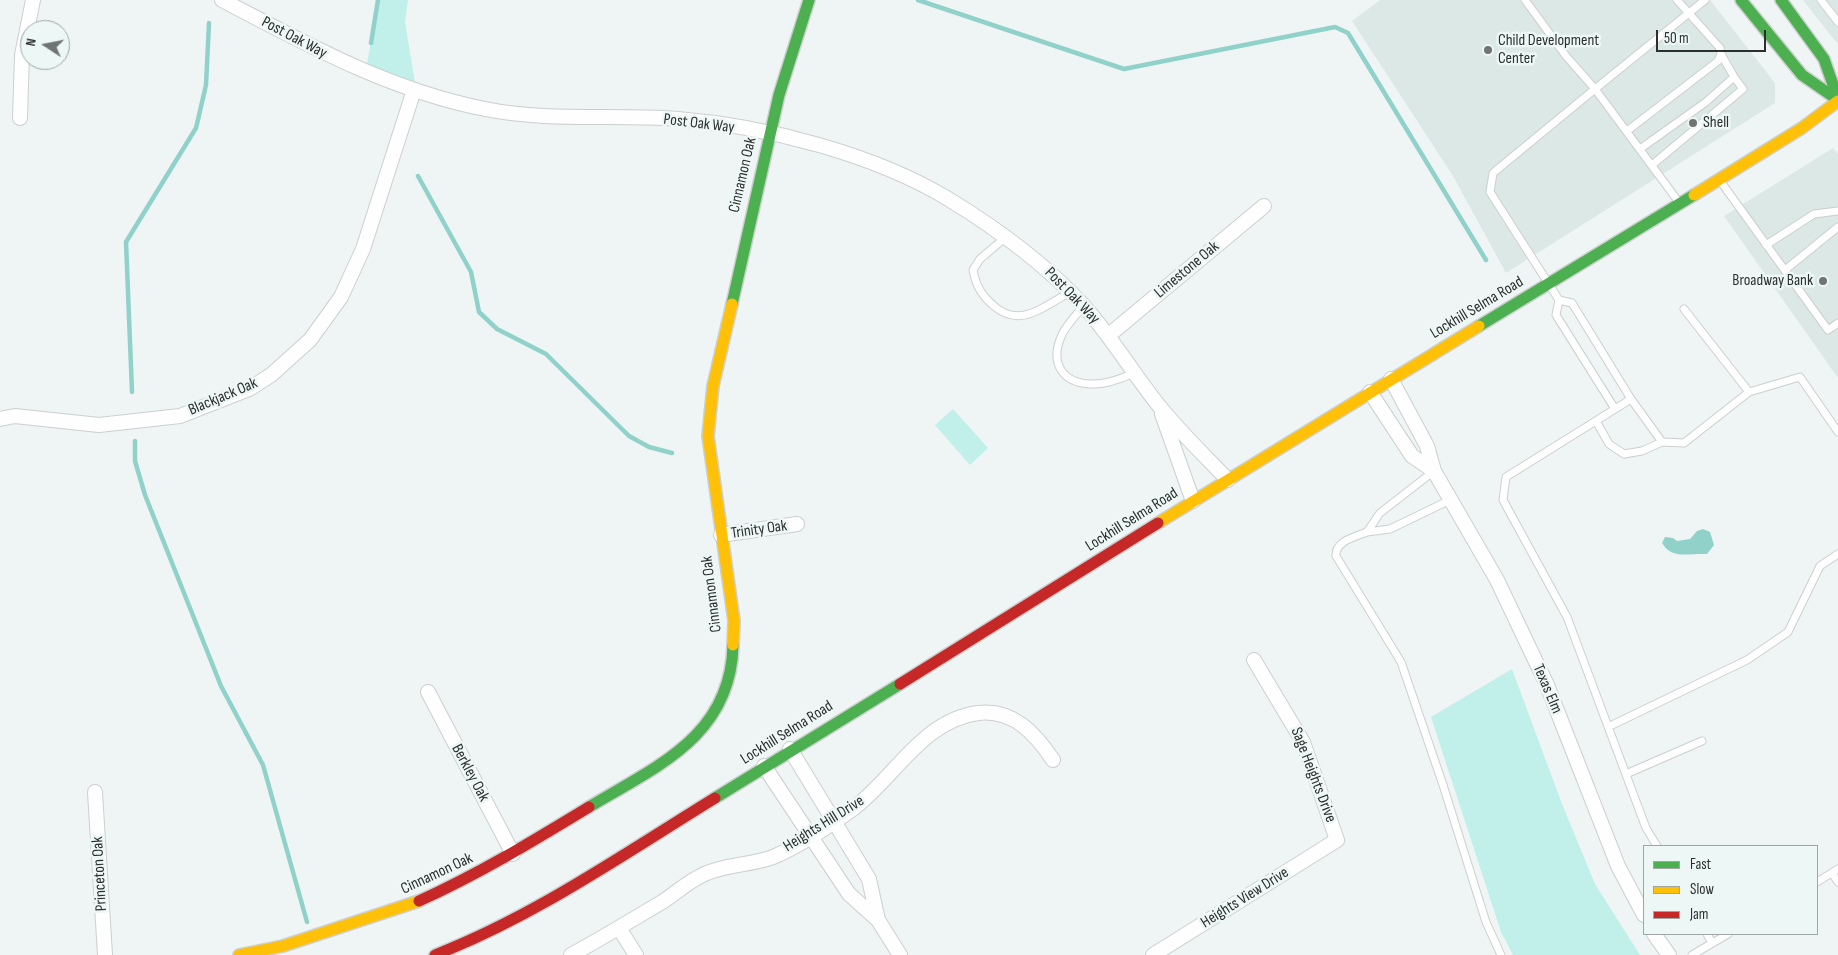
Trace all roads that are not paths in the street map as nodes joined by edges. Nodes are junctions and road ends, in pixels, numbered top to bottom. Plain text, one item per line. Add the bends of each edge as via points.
1 (33, 0) edge
2 (222, 0) edge
3 (809, 0) edge
4 (1525, 0) edge
5 (1677, 0) edge
6 (1704, 0) edge
7 (1741, 0) edge
8 (1821, 0) edge
9 (1783, 1) edge
10 (1687, 14) junction
11 (1838, 22) edge
12 (1721, 54) junction
13 (1734, 77) junction
14 (1595, 89) junction
15 (414, 90) junction
16 (1838, 100) edge
17 (20, 118) dead end
18 (1627, 132) junction
19 (769, 134) junction
20 (1640, 149) junction
21 (1652, 165) junction
22 (1720, 179) junction
23 (1680, 204) junction
24 (1264, 206) dead end
25 (1838, 211) edge
26 (1838, 227) edge
27 (1006, 237) junction
28 (1766, 245) junction
29 (1785, 270) junction
30 (1549, 283) junction
31 (1070, 292) junction
32 (1559, 300) junction
33 (1084, 306) junction
34 (1684, 309) dead end
35 (1838, 323) edge
36 (1109, 335) junction
37 (1136, 372) junction
38 (1391, 379) junction
39 (1370, 392) junction
40 (1748, 392) junction
41 (1631, 399) junction
42 (1159, 406) junction
43 (1615, 409) junction
44 (0, 419) edge
45 (1596, 421) junction
46 (1838, 432) edge
47 (1662, 442) junction
48 (1434, 472) junction
49 (1228, 480) junction
50 (1450, 500) junction
51 (1193, 502) junction
52 (797, 524) dead end
53 (1367, 532) junction
54 (721, 535) junction
55 (1838, 554) edge
56 (1254, 660) dead end
57 (428, 692) dead end
58 (1608, 727) junction
59 (1702, 741) dead end
60 (790, 749) junction
61 (1053, 760) dead end
62 (764, 766) junction
63 (1626, 774) junction
64 (95, 792) dead end
65 (833, 822) junction
66 (810, 835) junction
67 (1337, 840) joint
68 (1656, 845) edge
69 (513, 854) junction
70 (1835, 871) edge
71 (1818, 881) edge
72 (1838, 882) edge
73 (1643, 913) edge
74 (878, 920) junction
75 (619, 928) junction
76 (1655, 935) edge
77 (1708, 935) edge
78 (1726, 935) edge
79 (1712, 943) junction
80 (105, 955) edge
81 (239, 955) edge
82 (435, 955) edge
83 (571, 955) edge
84 (636, 955) edge
85 (900, 955) edge
86 (1153, 955) edge
87 (1501, 955) edge
88 (1668, 955) edge
89 (1692, 955) edge

1 - 17 street via 22,55
2 - 15 street, Post Oak Way via 339,61
3 - 19 main road, Cinnamon Oak
4 - 14 lane
5 - 10 lane
6 - 10 lane
7 - 16 main road via 1802,75
8 - 11 lane
9 - 16 main road via 1824,59
10 - 12 lane via 1720,48
10 - 14 lane
12 - 13 lane
12 - 18 lane via 1718,61
13 - 20 lane via 1706,102
13 - 21 lane via 1743,89
14 - 18 lane
14 - 30 lane via 1492,173 1490,192
15 - 19 street, Post Oak Way via 487,109 546,117 678,119
15 - 44 street, Blackjack Oak via 363,249 345,289 310,340 271,375 249,389 180,416 100,425 15,416
16 - 22 main road, Lockhill Selma Road via 1802,128
18 - 20 lane
19 - 27 street, Post Oak Way via 843,152 897,173 948,198
19 - 54 main road, Cinnamon Oak via 710,411 708,436
20 - 21 lane
21 - 23 lane
22 - 23 main road, Lockhill Selma Road
22 - 28 lane
23 - 30 main road, Lockhill Selma Road
24 - 36 street, Limestone Oak
25 - 28 lane via 1814,214
26 - 29 lane
27 - 31 street, Post Oak Way via 1042,263
27 - 31 lane via 980,259 973,270 976,286 1004,315 1018,317 1031,314
28 - 29 lane
29 - 35 lane via 1828,330
30 - 32 lane
30 - 38 main road, Lockhill Selma Road
31 - 33 street, Post Oak Way
32 - 41 lane via 1572,303
32 - 43 lane via 1556,315
33 - 36 street, Post Oak Way
33 - 37 lane via 1062,334 1056,351 1058,368 1070,380 1091,384 1109,382
34 - 40 lane
36 - 37 street, Post Oak Way
37 - 42 street, Post Oak Way
38 - 39 main road, Lockhill Selma Road
38 - 48 street, Texas Elm via 1427,446
39 - 48 street, Texas Elm via 1412,456
39 - 49 main road, Lockhill Selma Road
40 - 46 lane via 1800,377
40 - 47 lane via 1684,442
41 - 43 lane
41 - 47 lane
42 - 49 street, Post Oak Way
42 - 51 street, Post Oak Way
43 - 45 lane
45 - 47 lane via 1609,444 1624,454 1642,451
45 - 58 lane via 1506,477 1503,500 1567,617
48 - 50 street, Texas Elm
48 - 53 lane via 1380,513
49 - 51 main road, Lockhill Selma Road
50 - 53 lane via 1390,529
50 - 73 street, Texas Elm via 1497,580 1539,668 1607,840
51 - 60 main road, Lockhill Selma Road
52 - 54 street, Trinity Oak
53 - 87 lane via 1338,545 1336,556 1400,662 1486,922
54 - 69 main road, Cinnamon Oak via 734,621 733,662 727,690 715,714 693,739 656,766
55 - 58 lane via 1820,566 1788,632 1747,660
56 - 67 street, Sage Heights Drive via 1303,742
57 - 69 street, Berkley Oak
58 - 63 lane
59 - 63 lane
60 - 62 main road, Lockhill Selma Road
60 - 65 street
61 - 65 street, Heights Hill Drive via 1037,736 1018,720 998,714 977,713 930,734 878,788
62 - 66 street
62 - 82 main road, Lockhill Selma Road via 567,890 473,940
63 - 68 lane via 1646,828
64 - 80 street, Princeton Oak
65 - 66 street, Heights Hill Drive
65 - 74 street via 869,879
66 - 74 street via 849,894
66 - 75 street, Heights Hill Drive via 772,857 705,873
67 - 86 street, Heights View Drive
69 - 81 main road, Cinnamon Oak via 464,881 403,908 283,946
70 - 71 lane
70 - 72 lane
74 - 85 street
75 - 83 street, Heights Hill Drive
75 - 84 street
76 - 88 street
77 - 79 lane
78 - 79 lane
79 - 89 lane

